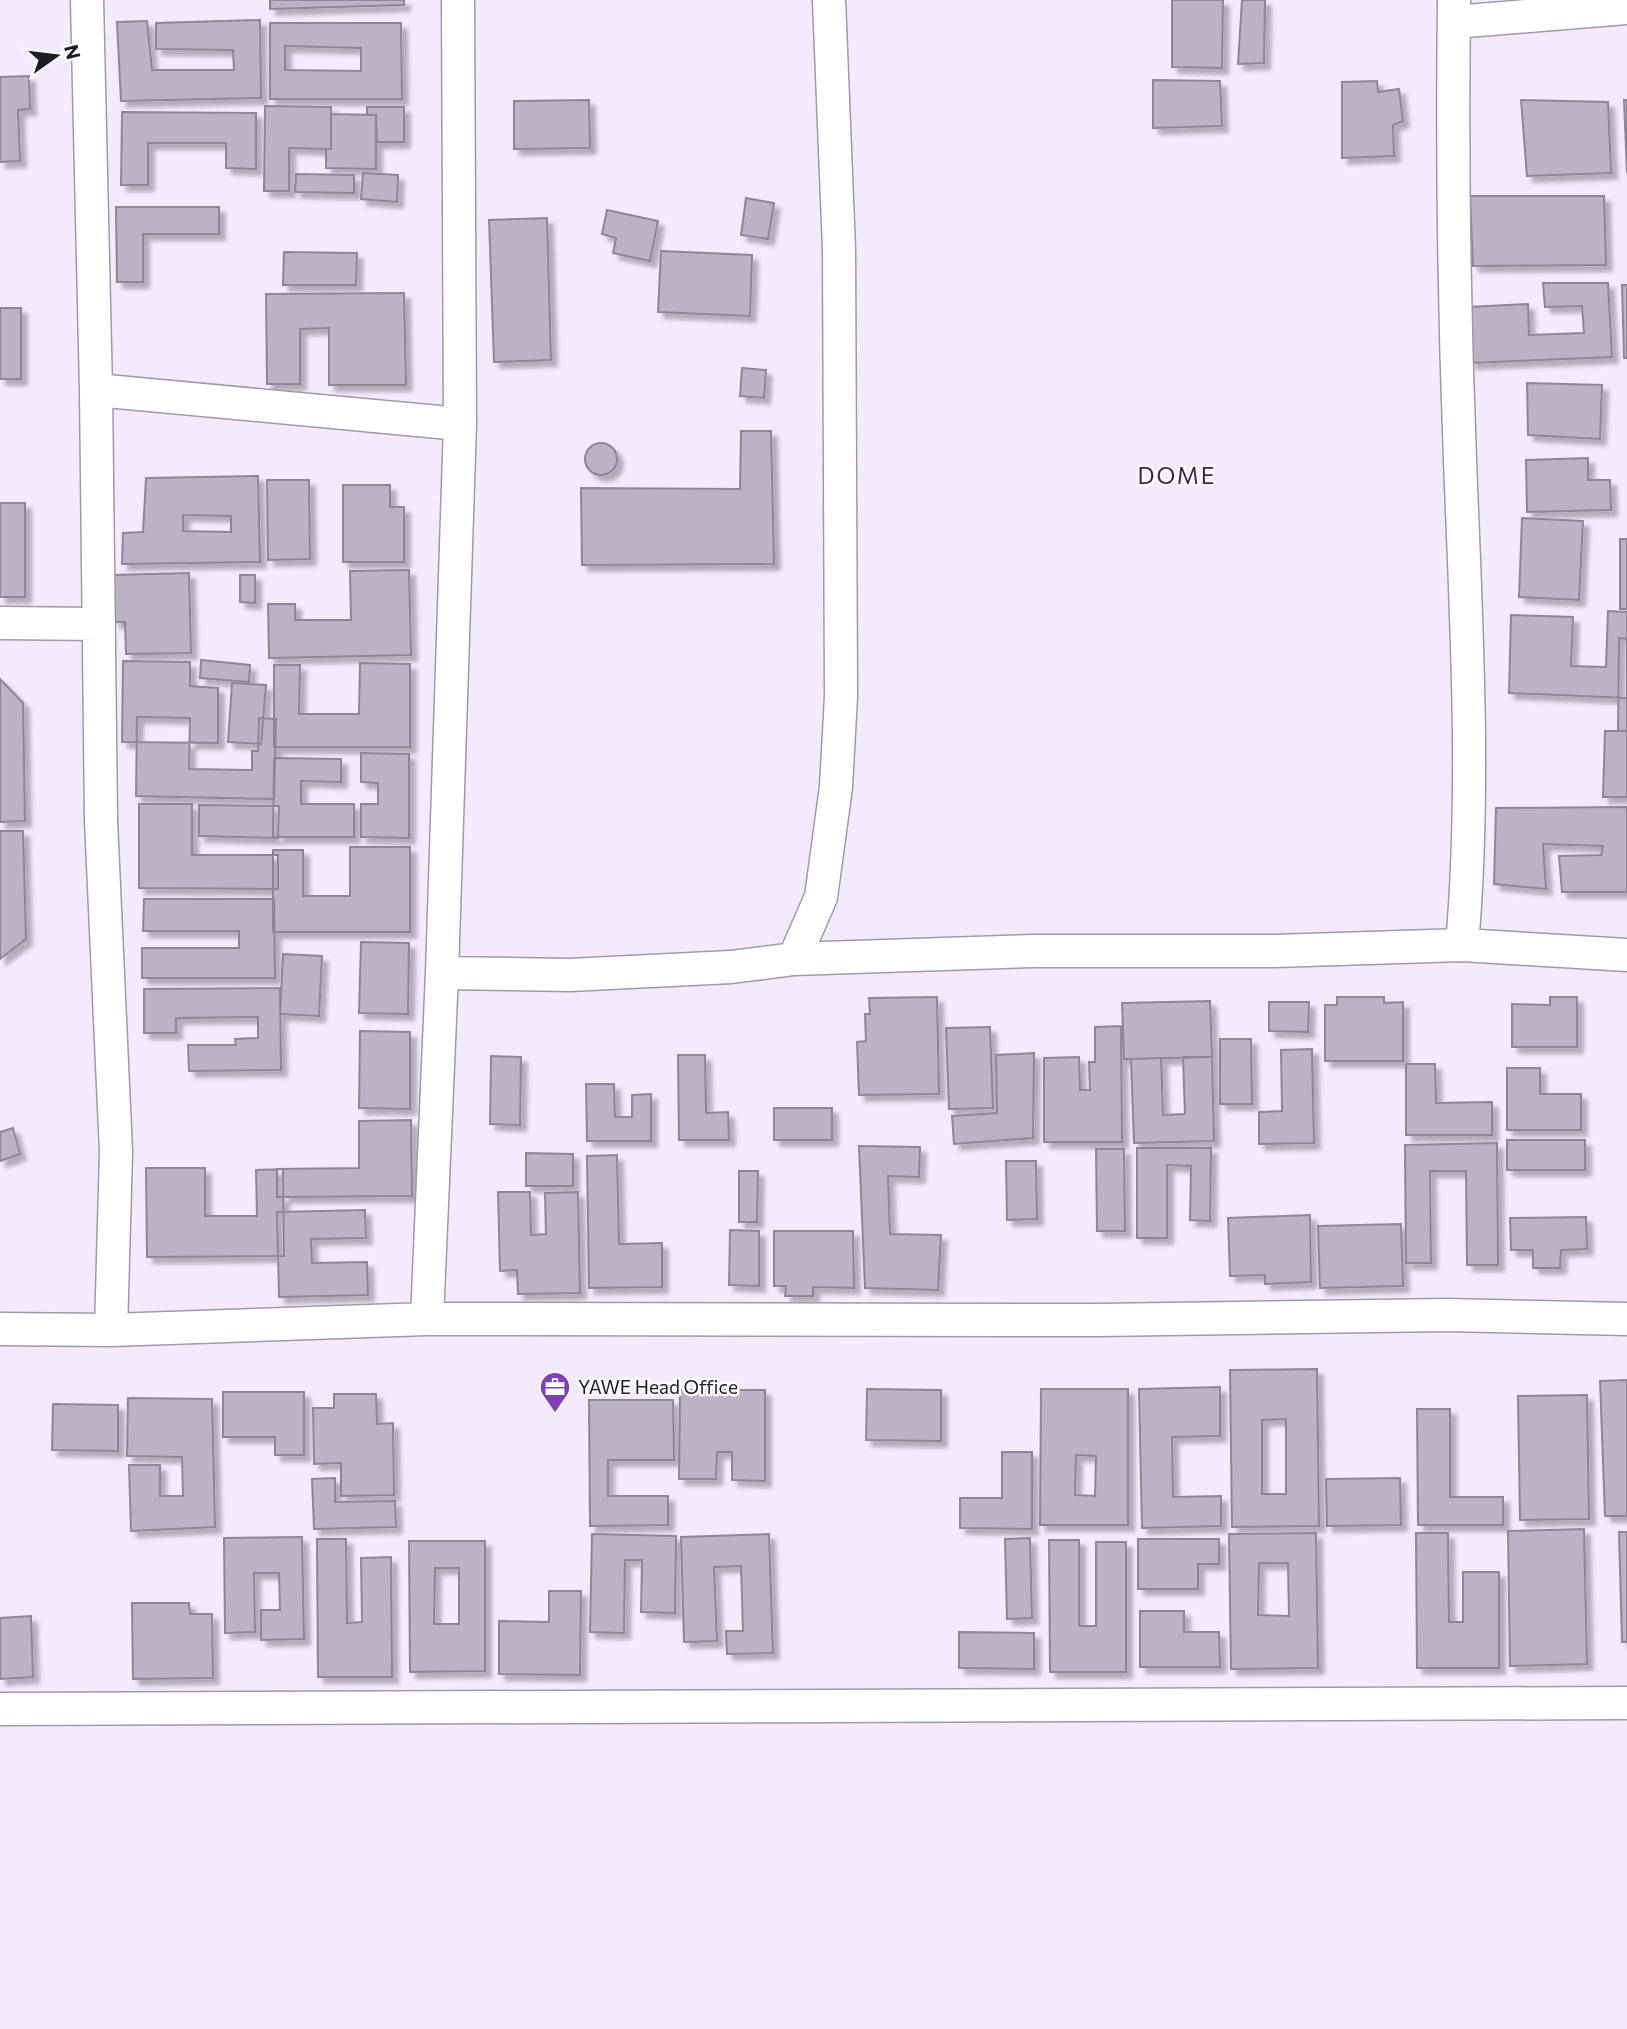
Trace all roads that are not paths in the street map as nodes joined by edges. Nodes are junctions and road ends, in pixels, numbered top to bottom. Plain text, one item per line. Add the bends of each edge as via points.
1 (87, 0) edge
2 (458, 0) edge
3 (829, 0) edge
4 (1627, 8) edge
5 (1454, 11) edge
6 (96, 390) junction
7 (460, 424) junction
8 (0, 624) edge
9 (99, 624) junction
10 (1462, 945) junction
11 (1627, 955) edge
12 (794, 959) junction
13 (442, 972) junction
14 (427, 1319) junction
15 (1627, 1319) edge
16 (0, 1329) edge
17 (111, 1330) junction
18 (1627, 1703) edge
19 (0, 1709) edge

1 - 6 street
2 - 7 street
3 - 12 street via 839,249 841,696 836,787 821,897
4 - 5 street
5 - 10 street via 1454,234 1467,749 1467,888
6 - 7 street
6 - 9 street
7 - 13 street
8 - 9 street
9 - 17 street via 101,820 116,1152
10 - 11 street
10 - 12 street
12 - 13 street via 570,975
13 - 14 street
14 - 15 street via 1098,1320 1446,1315
14 - 17 street
16 - 17 street
18 - 19 street

